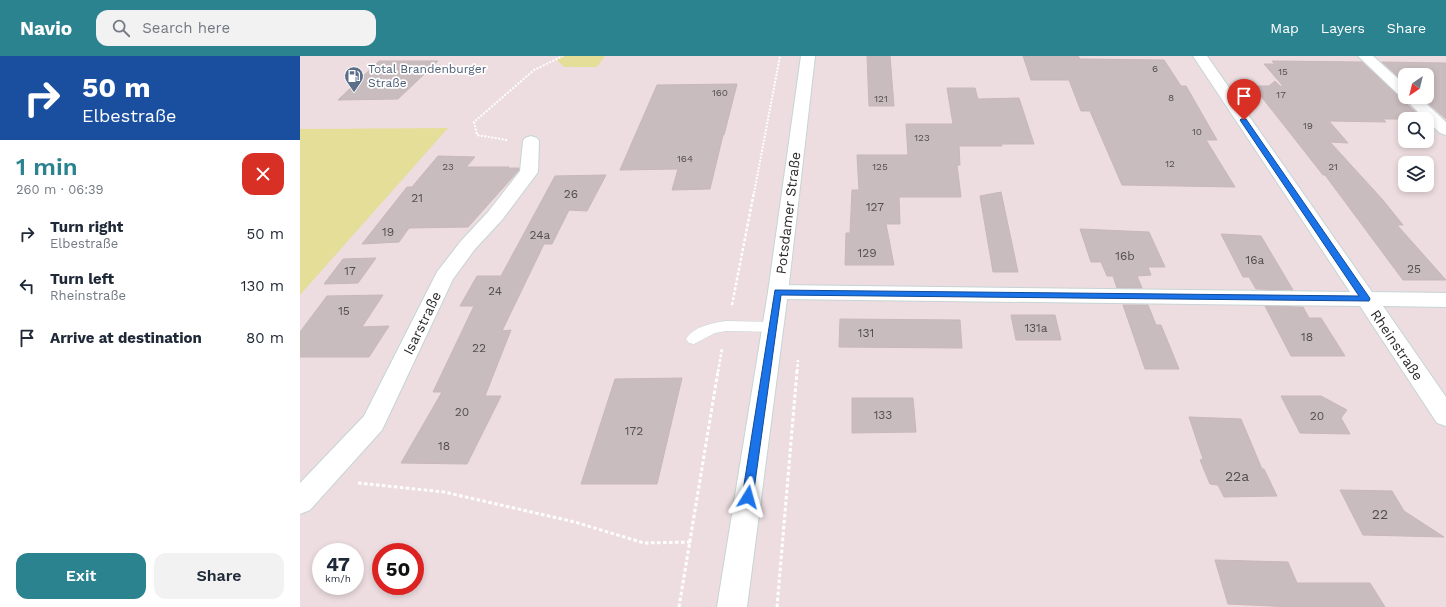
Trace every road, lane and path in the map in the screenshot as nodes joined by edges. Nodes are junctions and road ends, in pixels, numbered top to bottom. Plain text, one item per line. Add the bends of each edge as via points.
1 (563, 56) edge
2 (808, 56) edge
3 (1200, 56) edge
4 (1365, 56) edge
5 (1398, 87) edge
6 (1418, 104) edge
7 (1446, 130) edge
8 (531, 141) joint
9 (778, 292) junction
10 (1366, 299) junction
11 (1446, 300) edge
12 (772, 326) junction
13 (694, 339) dead end
14 (799, 355) dead end
15 (1446, 416) edge
16 (319, 481) junction
17 (300, 502) edge
18 (691, 542) dead end
19 (732, 607) edge
20 (777, 607) edge

1 - 8 path via 534,70 474,122 477,135
2 - 9 street, Potsdamer Straße
3 - 10 street, Rheinstraße
4 - 5 street
6 - 7 street
8 - 16 street, Isarstraße via 529,172 444,277 373,423
9 - 10 street
9 - 12 street, Potsdamer Straße
10 - 11 street
10 - 15 street, Rheinstraße
12 - 13 lane via 726,326 711,329
12 - 19 street, Potsdamer Straße
14 - 20 path
16 - 17 street, Isarstraße
16 - 18 path via 444,492 575,522 644,543

